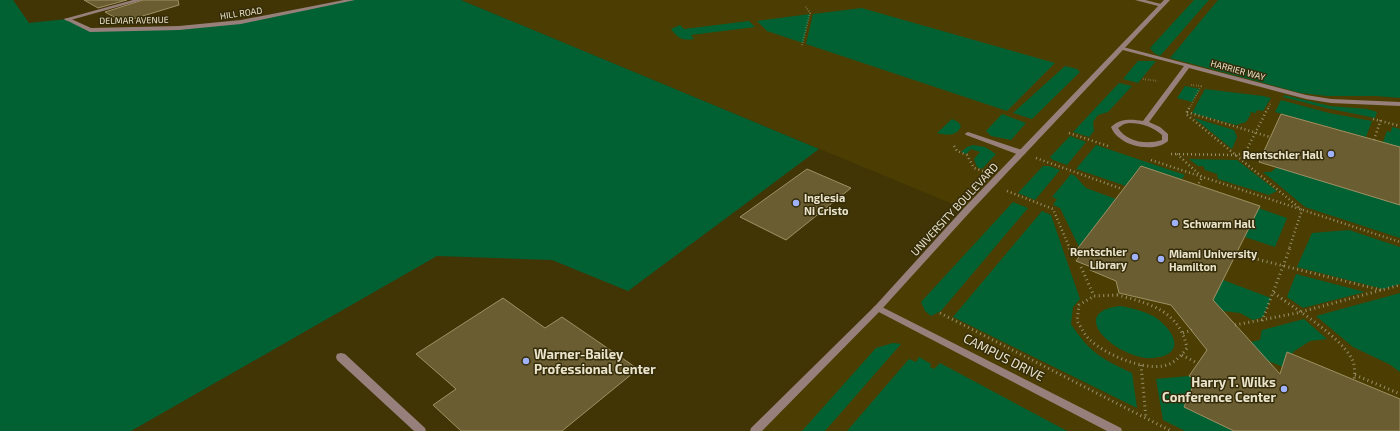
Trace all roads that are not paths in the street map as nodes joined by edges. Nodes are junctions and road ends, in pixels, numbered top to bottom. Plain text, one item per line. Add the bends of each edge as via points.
1 (139, 0) edge
2 (352, 0) edge
3 (1138, 0) edge
4 (1165, 3) edge
5 (179, 28) joint
6 (1121, 48) junction
7 (1188, 66) junction
8 (1400, 99) edge
9 (1352, 103) junction
10 (1400, 104) edge
11 (1146, 123) junction
12 (968, 134) dead end
13 (1022, 153) junction
14 (878, 308) junction
15 (341, 357) dead end
16 (421, 431) edge
17 (755, 431) edge
18 (1117, 431) edge

1 - 5 street, DELMAR AVENUE via 67,19 90,30
2 - 5 street, HILL ROAD via 241,22
3 - 4 street
4 - 6 street, UNIVERSITY BOULEVARD
6 - 7 street, HARRIER WAY
6 - 13 street, UNIVERSITY BOULEVARD
7 - 9 street, HARRIER WAY via 1306,97
7 - 11 street
8 - 9 street
9 - 10 street
11 - 11 street via 1131,120 1120,122 1114,127 1117,134 1142,144 1156,145 1165,141 1166,135
12 - 13 street
13 - 14 street, UNIVERSITY BOULEVARD
14 - 17 street, UNIVERSITY BOULEVARD
14 - 18 street, CAMPUS DRIVE
15 - 16 street

